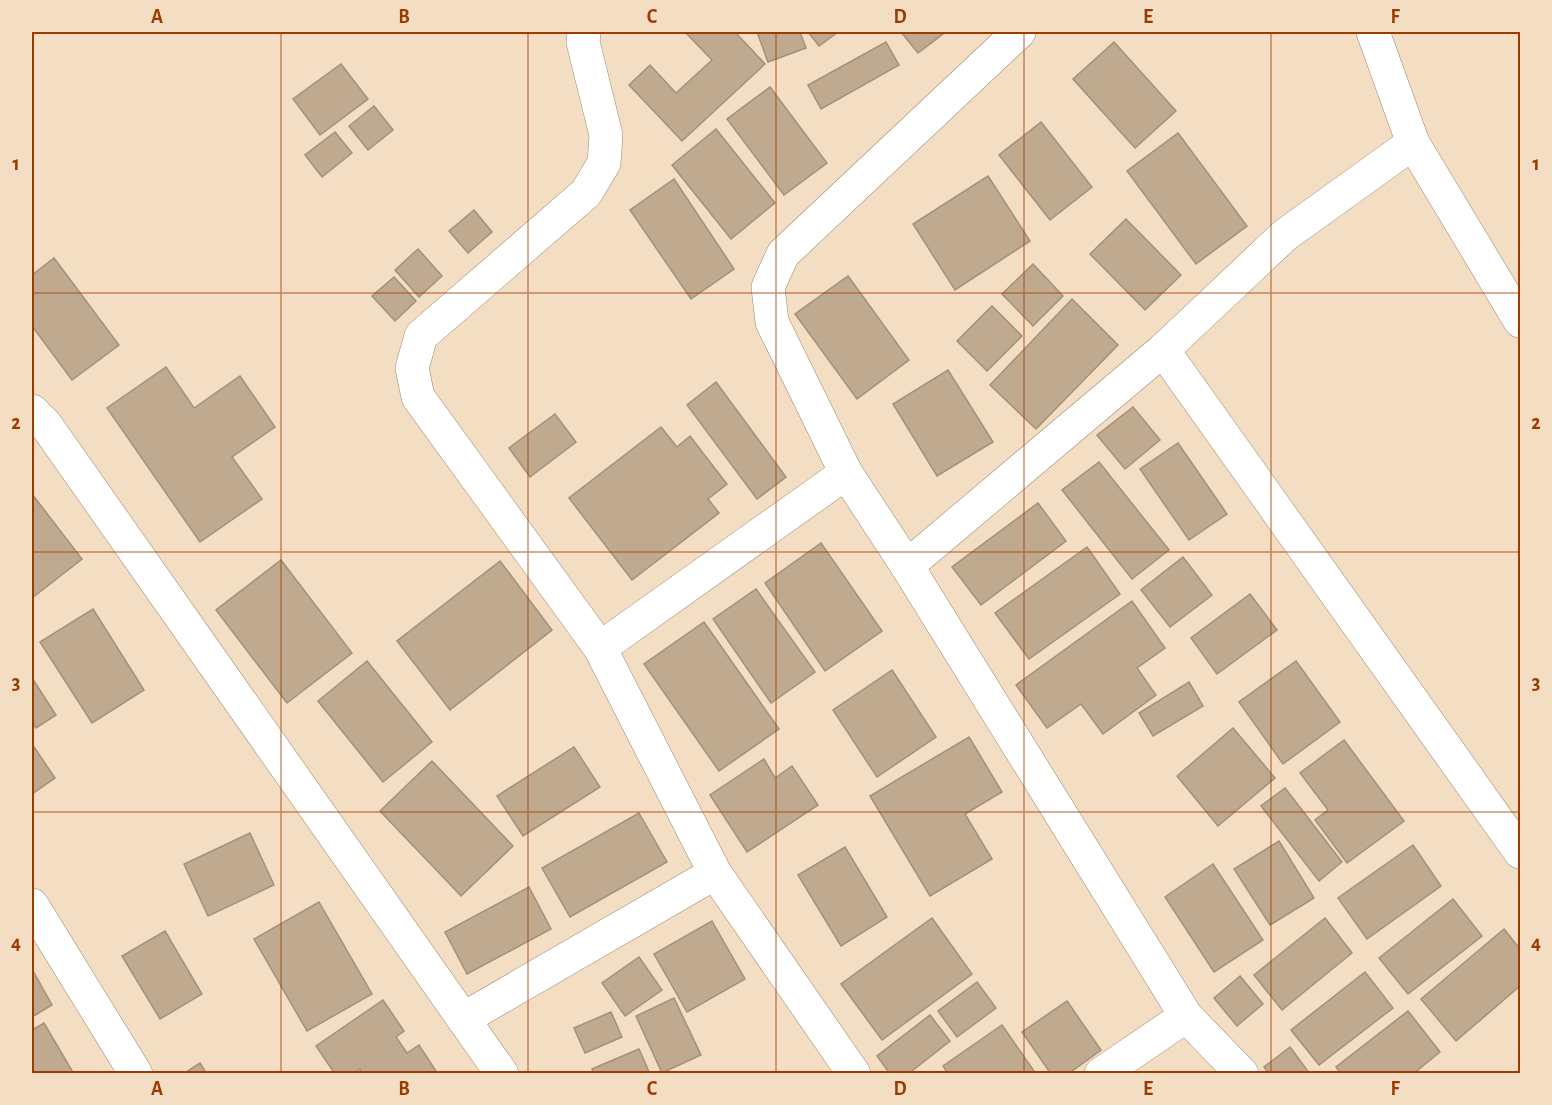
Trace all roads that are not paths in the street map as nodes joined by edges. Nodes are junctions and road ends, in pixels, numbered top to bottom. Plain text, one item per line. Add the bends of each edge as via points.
1 (584, 32) edge
2 (1019, 32) edge
3 (1372, 32) edge
4 (1413, 143) junction
5 (1521, 321) edge
6 (1163, 350) junction
7 (32, 411) edge
8 (846, 473) junction
9 (907, 566) junction
10 (600, 648) junction
11 (1521, 852) edge
12 (715, 873) junction
13 (32, 905) edge
14 (1186, 1016) junction
15 (463, 1019) junction
16 (136, 1074) edge
17 (502, 1074) edge
18 (854, 1074) edge
19 (1101, 1074) edge
20 (1242, 1074) edge

1 - 10 street via 583,42 606,135 604,164 586,193 422,336 412,368 418,397
2 - 8 street via 783,254 768,287 772,322
3 - 4 street
4 - 5 street
4 - 6 street via 1286,235
6 - 9 street
6 - 11 street
7 - 15 street via 46,425
8 - 9 street
8 - 10 street
9 - 14 street
10 - 12 street
12 - 15 street
12 - 18 street
13 - 16 street
14 - 19 street
14 - 20 street
15 - 17 street

